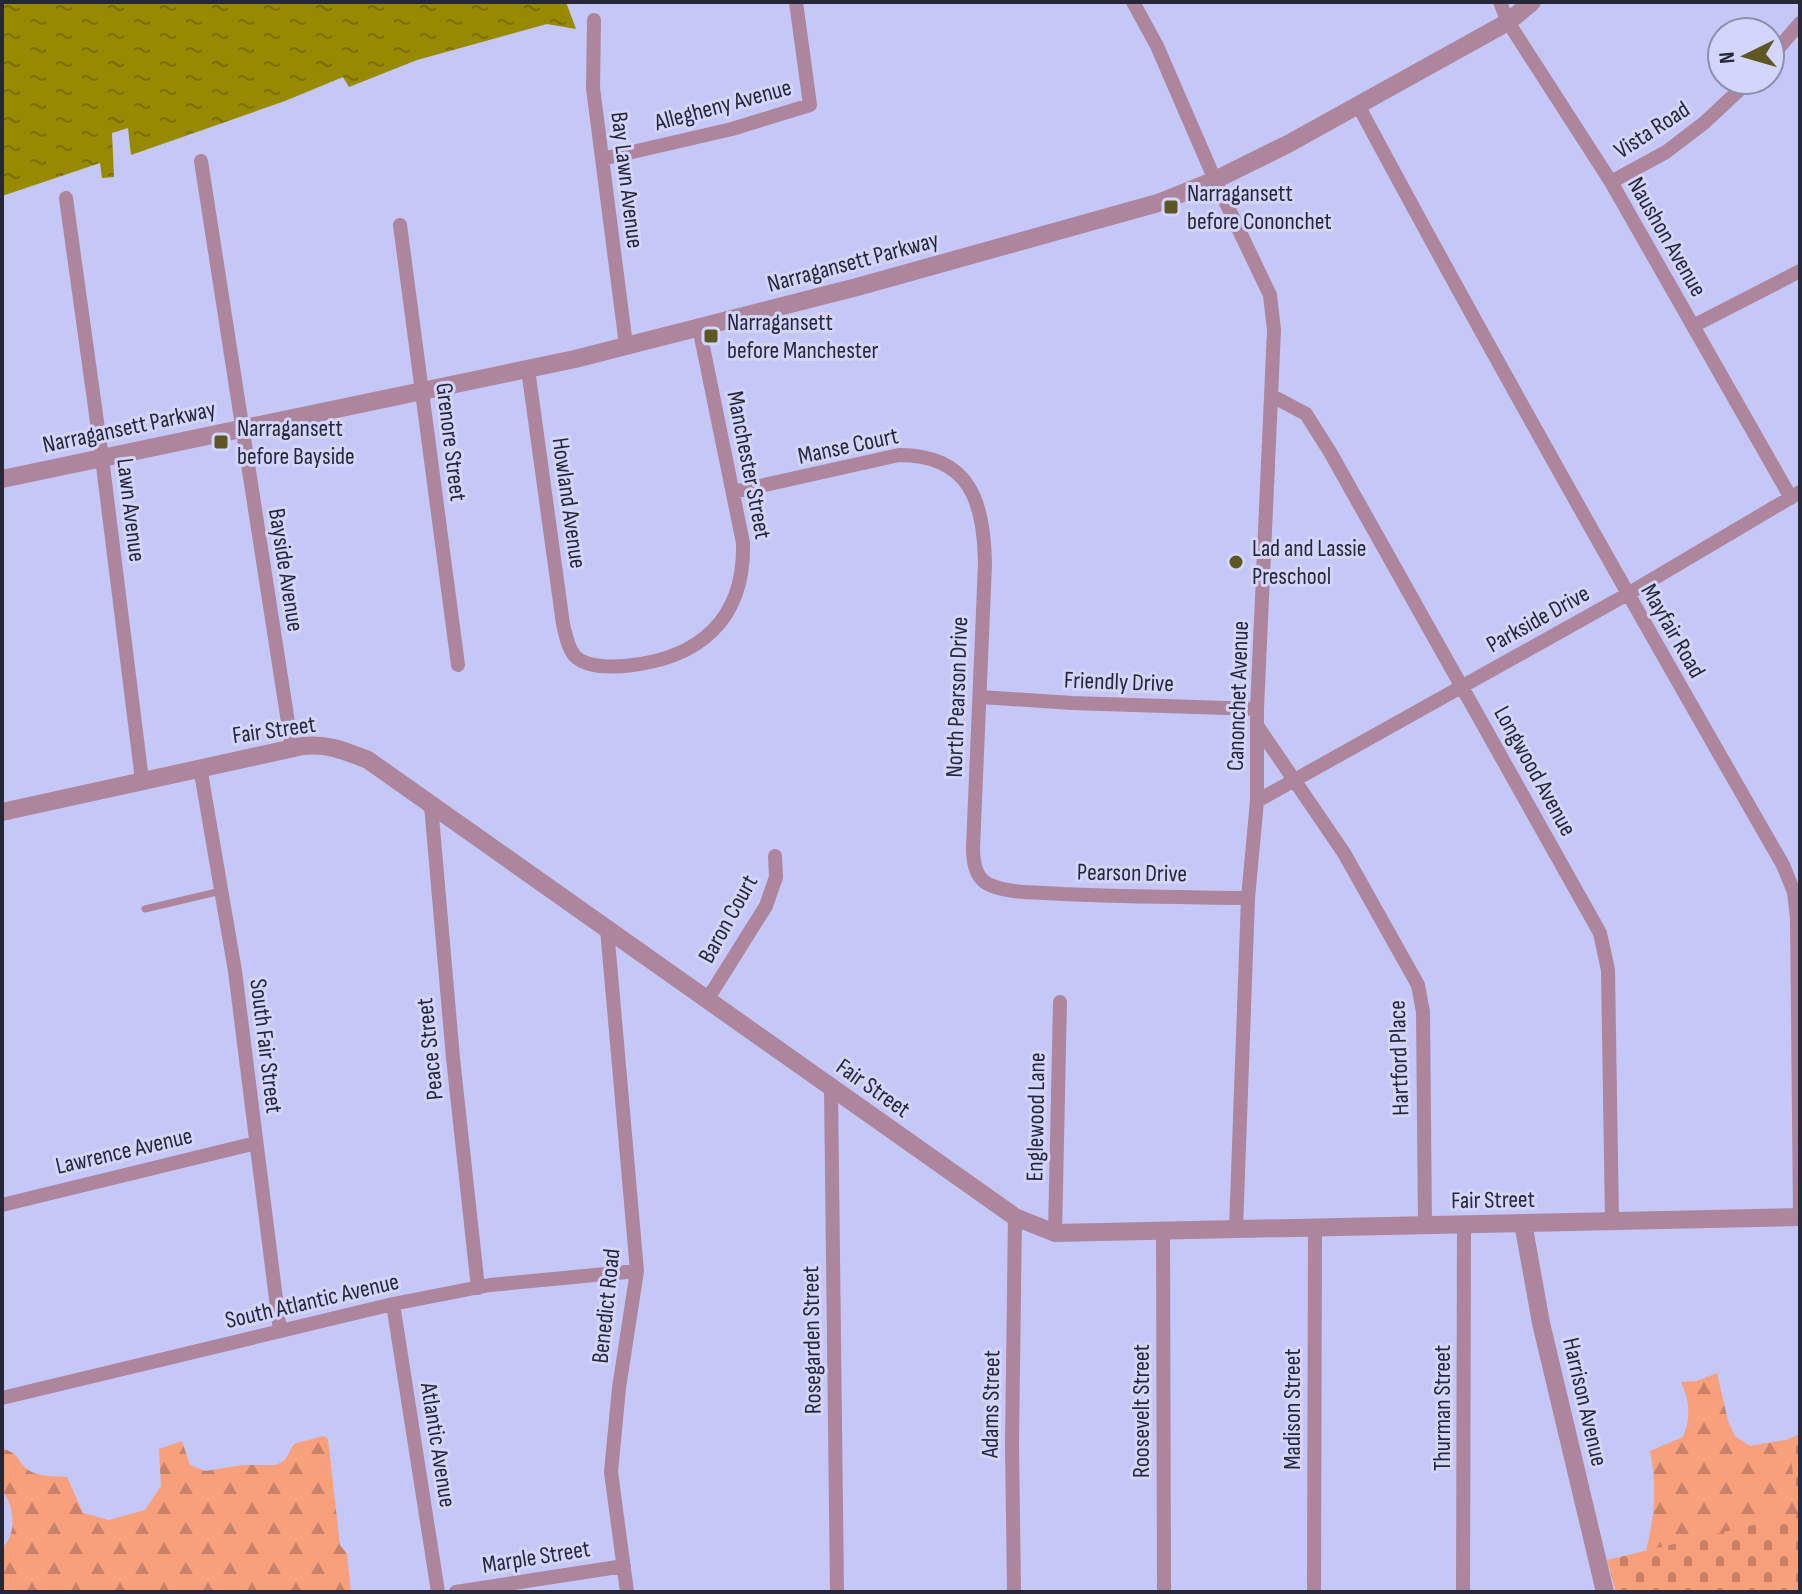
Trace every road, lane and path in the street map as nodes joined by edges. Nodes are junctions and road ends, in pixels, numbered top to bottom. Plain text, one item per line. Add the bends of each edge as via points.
1 (796, 2) edge
2 (1133, 2) edge
3 (1500, 2) edge
4 (1532, 2) edge
5 (594, 20) dead end
6 (1508, 22) junction
7 (1800, 23) edge
8 (1786, 39) edge
9 (1733, 96) edge
10 (1358, 105) junction
11 (602, 159) junction
12 (201, 161) dead end
13 (1215, 180) junction
14 (1611, 182) junction
15 (66, 198) dead end
16 (400, 225) dead end
17 (1800, 271) edge
18 (1693, 326) junction
19 (699, 327) junction
20 (626, 345) junction
21 (528, 369) junction
22 (423, 392) junction
23 (1272, 396) junction
24 (242, 428) junction
25 (102, 458) junction
26 (2, 479) edge
27 (966, 481) joint
28 (733, 492) junction
29 (1795, 495) edge
30 (1626, 595) junction
31 (568, 642) joint
32 (458, 665) dead end
33 (1463, 686) junction
34 (980, 697) junction
35 (1257, 709) junction
36 (1258, 726) junction
37 (292, 748) junction
38 (200, 767) junction
39 (142, 780) junction
40 (1294, 781) junction
41 (1257, 801) junction
42 (431, 805) junction
43 (2, 812) edge
44 (775, 856) dead end
45 (1016, 890) joint
46 (221, 891) junction
47 (1248, 898) junction
48 (145, 909) dead end
49 (607, 929) junction
50 (707, 1000) junction
51 (1060, 1002) dead end
52 (831, 1088) junction
53 (256, 1143) junction
54 (2, 1205) edge
55 (1015, 1217) junction
56 (1800, 1217) edge
57 (1612, 1221) junction
58 (1523, 1223) junction
59 (1425, 1225) junction
60 (1464, 1225) junction
61 (1315, 1227) junction
62 (1236, 1229) junction
63 (1163, 1231) junction
64 (1055, 1233) junction
65 (637, 1271) junction
66 (478, 1288) junction
67 (393, 1304) junction
68 (280, 1331) junction
69 (2, 1396) edge
70 (624, 1566) junction
71 (438, 1592) edge
72 (456, 1592) edge
73 (627, 1592) edge
74 (837, 1592) edge
75 (1014, 1592) edge
76 (1164, 1592) edge
77 (1314, 1592) edge
78 (1463, 1592) edge
79 (1605, 1592) edge

1 - 11 street, Allegheny Avenue via 810,105
2 - 13 street, Canonchet Avenue
3 - 6 street, Naushon Avenue
4 - 6 street, Narragansett Parkway
5 - 11 street, Bay Lawn Avenue via 593,88
6 - 10 street, Narragansett Parkway
6 - 14 street, Naushon Avenue
7 - 8 street
9 - 14 street, Vista Road via 1666,152
10 - 13 street, Narragansett Parkway
10 - 30 street, Mayfair Road
11 - 20 street, Bay Lawn Avenue
12 - 24 street, Bayside Avenue
13 - 19 street, Narragansett Parkway via 1129,211
13 - 23 street, Canonchet Avenue via 1270,295
14 - 18 street, Naushon Avenue
15 - 25 street, Lawn Avenue
16 - 22 street, Grenore Street
17 - 18 street
18 - 29 street, Naushon Avenue
19 - 20 street, Narragansett Parkway
19 - 28 street, Manchester Street
20 - 21 street, Narragansett Parkway
21 - 22 street, Narragansett Parkway
21 - 31 street, Howland Avenue
22 - 24 street, Narragansett Parkway
22 - 32 street, Grenore Street
23 - 33 street, Longwood Avenue via 1306,414
23 - 35 street, Canonchet Avenue
24 - 25 street, Narragansett Parkway
24 - 37 street, Bayside Avenue
25 - 26 street, Narragansett Parkway
25 - 39 street, Lawn Avenue
27 - 28 street, Manse Court via 935,460 899,455
27 - 34 street, North Pearson Drive via 983,522
28 - 31 street, Manchester Street via 744,568 724,619 700,643 677,655 611,667 576,657
29 - 30 street, Parkside Drive
30 - 33 street, Parkside Drive
30 - 56 street, Mayfair Road via 1794,892
33 - 40 street, Parkside Drive
33 - 57 street, Longwood Avenue via 1600,933 1608,970
34 - 35 street, Friendly Drive
34 - 45 street, North Pearson Drive via 973,861 978,876 988,884
35 - 36 street, Canonchet Avenue
36 - 40 street, Hartford Place
36 - 41 street, Canonchet Avenue
37 - 38 street, Fair Street
37 - 42 street, Fair Street via 322,744 368,760
38 - 39 street, Fair Street
38 - 46 street, South Fair Street
39 - 43 street, Fair Street
40 - 41 street
40 - 59 street, Hartford Place via 1344,853 1418,985 1423,1012
41 - 47 street, Canonchet Avenue
42 - 49 street, Fair Street
42 - 66 street, Peace Street
44 - 50 street, Baron Court via 776,877 766,906
45 - 47 street, Pearson Drive
46 - 48 lane
46 - 53 street, South Fair Street
47 - 62 street, Canonchet Avenue
49 - 50 street, Fair Street
49 - 65 street, Benedict Road
50 - 52 street, Fair Street
51 - 64 street, Englewood Lane
52 - 55 street, Fair Street
52 - 74 street, Rosegarden Street
53 - 54 street, Lawrence Avenue
53 - 68 street, South Fair Street
55 - 64 street, Fair Street
55 - 75 street, Adams Street
56 - 57 street, Fair Street
57 - 58 street, Fair Street
58 - 60 street, Fair Street
58 - 79 street, Harrison Avenue via 1541,1323
59 - 60 street, Fair Street
59 - 61 street, Fair Street
60 - 78 street, Thurman Street
61 - 62 street, Fair Street
61 - 77 street, Madison Street
62 - 63 street, Fair Street
63 - 64 street, Fair Street
63 - 76 street, Roosevelt Street
65 - 66 street, South Atlantic Avenue
65 - 70 street, Benedict Road via 611,1472
66 - 67 street, South Atlantic Avenue
67 - 68 street, South Atlantic Avenue
67 - 71 street, Atlantic Avenue
68 - 69 street, South Atlantic Avenue
70 - 72 street, Marple Street
70 - 73 street, Benedict Road

